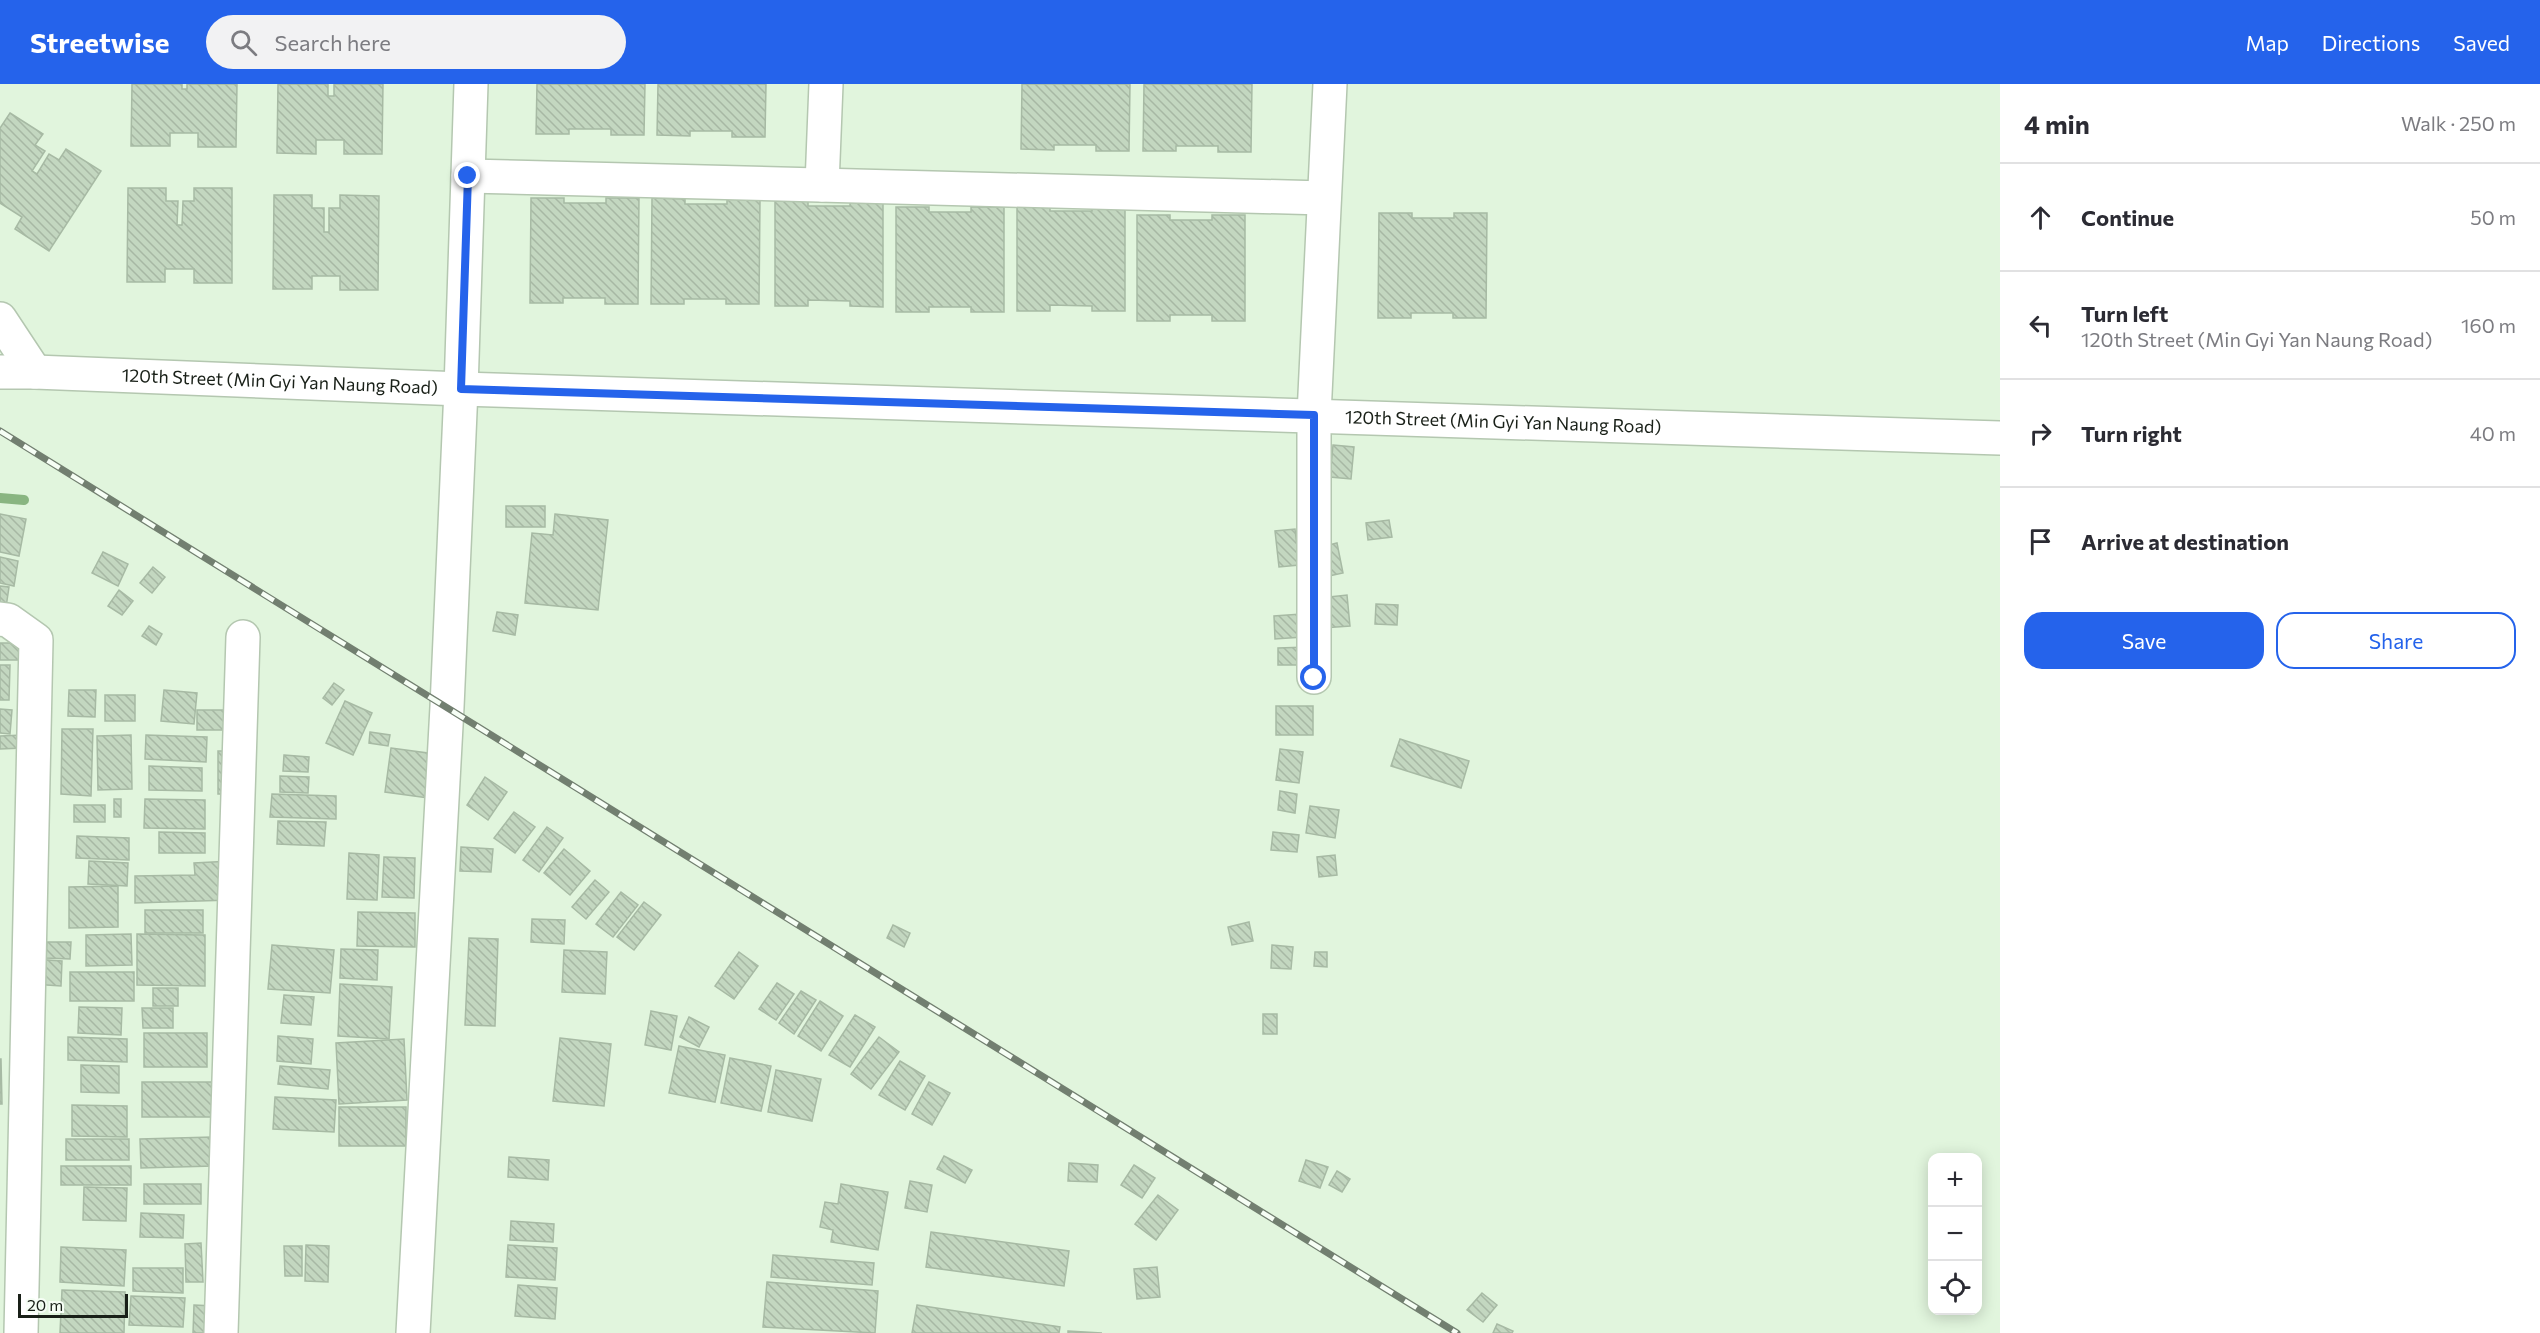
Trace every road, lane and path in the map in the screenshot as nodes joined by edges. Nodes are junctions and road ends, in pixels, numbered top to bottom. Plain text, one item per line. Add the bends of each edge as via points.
1 (471, 84) edge
2 (826, 84) edge
3 (1330, 84) edge
4 (468, 176) junction
5 (822, 185) junction
6 (1324, 198) junction
7 (0, 319) edge
8 (0, 372) edge
9 (35, 372) junction
10 (461, 389) junction
11 (1314, 415) junction
12 (2000, 438) edge
13 (0, 619) edge
14 (243, 637) dead end
15 (1314, 678) dead end
16 (21, 1333) edge
17 (220, 1333) edge
18 (413, 1333) edge

1 - 4 street
2 - 5 street
3 - 6 street
4 - 5 street
4 - 10 street
5 - 6 street
6 - 11 street
7 - 9 street
8 - 9 street, 120th Street (Min Gyi Yan Naung Road)
9 - 10 street, 120th Street (Min Gyi Yan Naung Road)
10 - 11 street, 120th Street (Min Gyi Yan Naung Road)
10 - 18 street
11 - 12 street, 120th Street (Min Gyi Yan Naung Road)
11 - 15 street
13 - 16 street via 8,620 36,640
14 - 17 street

